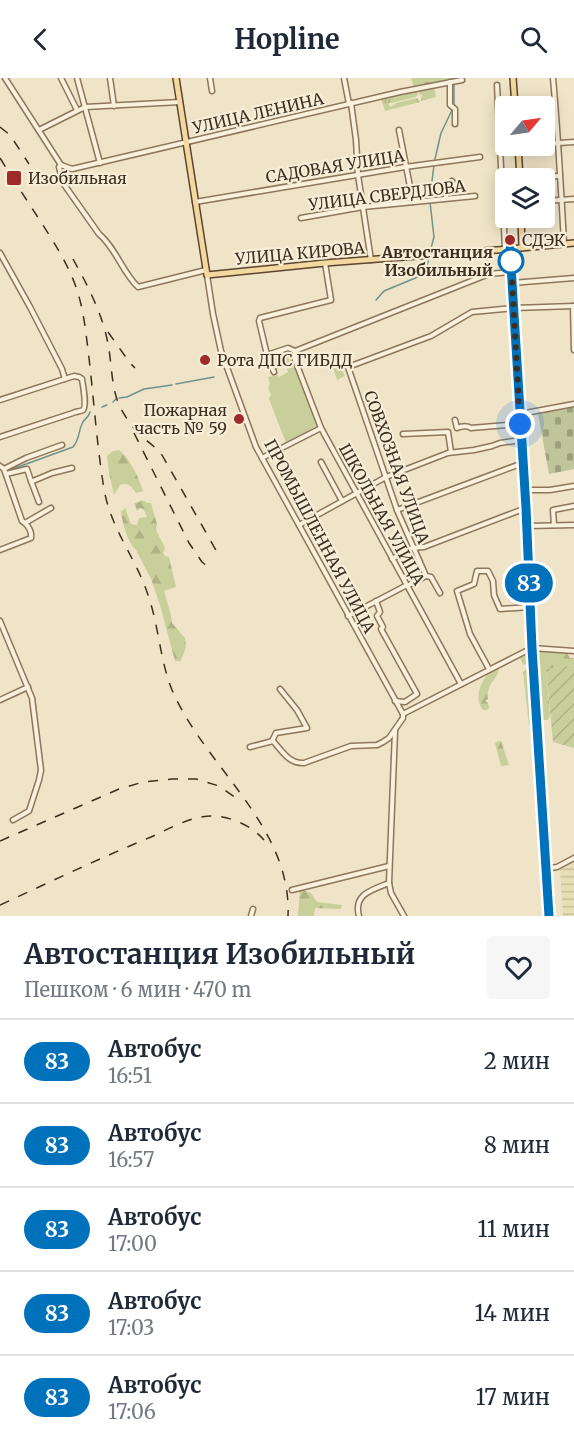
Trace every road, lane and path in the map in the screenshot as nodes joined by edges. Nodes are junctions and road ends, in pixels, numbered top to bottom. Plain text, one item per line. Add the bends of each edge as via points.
1 (5, 78) edge
2 (61, 78) edge
3 (77, 78) edge
4 (110, 78) edge
5 (176, 78) edge
6 (210, 78) edge
7 (344, 78) edge
8 (513, 78) edge
9 (553, 78) edge
10 (462, 80) dead end
11 (453, 81) junction
12 (497, 85) dead end
13 (212, 92) dead end
14 (514, 96) edge
15 (180, 102) junction
16 (350, 103) junction
17 (114, 106) junction
18 (85, 107) junction
19 (77, 110) junction
20 (455, 124) dead end
21 (39, 130) junction
22 (399, 130) dead end
23 (186, 142) junction
24 (574, 142) edge
25 (555, 143) edge
26 (559, 143) junction
27 (480, 156) dead end
28 (100, 163) junction
29 (62, 165) junction
30 (405, 167) junction
31 (358, 175) junction
32 (555, 176) edge
33 (560, 176) junction
34 (452, 181) dead end
35 (475, 196) dead end
36 (446, 198) junction
37 (574, 199) edge
38 (555, 200) edge
39 (562, 200) junction
40 (195, 202) junction
41 (413, 202) junction
42 (363, 207) junction
43 (301, 218) dead end
44 (521, 228) edge
45 (564, 243) junction
46 (574, 243) edge
47 (522, 248) junction
48 (508, 249) junction
49 (0, 254) edge
50 (371, 260) junction
51 (325, 263) junction
52 (511, 272) junction
53 (206, 273) junction
54 (574, 278) edge
55 (512, 283) junction
56 (574, 306) edge
57 (514, 308) junction
58 (574, 350) edge
59 (295, 351) junction
60 (267, 355) junction
61 (274, 372) dead end
62 (65, 379) junction
63 (0, 400) edge
64 (574, 404) edge
65 (520, 414) junction
66 (454, 420) dead end
67 (520, 424) junction
68 (321, 428) junction
69 (403, 434) dead end
70 (0, 437) edge
71 (521, 440) junction
72 (62, 445) dead end
73 (451, 452) junction
74 (262, 458) junction
75 (321, 462) dead end
76 (523, 463) junction
77 (72, 468) dead end
78 (4, 470) edge
79 (386, 477) junction
80 (31, 481) junction
81 (574, 486) edge
82 (525, 490) junction
83 (357, 493) junction
84 (342, 501) junction
85 (39, 502) dead end
86 (574, 506) edge
87 (51, 508) dead end
88 (526, 508) junction
89 (397, 510) junction
90 (25, 523) junction
91 (299, 525) junction
92 (554, 525) junction
93 (574, 525) edge
94 (526, 526) junction
95 (412, 548) junction
96 (0, 550) edge
97 (392, 559) junction
98 (426, 576) junction
99 (407, 585) junction
100 (440, 593) dead end
101 (376, 601) junction
102 (530, 607) junction
103 (348, 616) junction
104 (0, 621) edge
105 (532, 648) junction
106 (571, 651) edge
107 (489, 669) junction
108 (461, 684) junction
109 (28, 687) junction
110 (280, 689) dead end
111 (0, 700) edge
112 (395, 700) junction
113 (403, 714) junction
114 (395, 730) junction
115 (272, 741) junction
116 (250, 747) dead end
117 (13, 820) dead end
118 (574, 858) edge
119 (389, 866) junction
120 (545, 869) junction
121 (389, 883) junction
122 (292, 890) dead end
123 (253, 909) dead end
124 (251, 916) edge
125 (359, 916) edge
126 (404, 916) edge
127 (549, 916) edge

1 - 21 street
2 - 19 street
3 - 18 street
4 - 17 street
5 - 15 main road, ПРОМЫШЛЕННАЯ УЛИЦА
6 - 13 street
7 - 16 street
8 - 14 main road
9 - 26 street
10 - 11 street, УЛИЦА ЛЕНИНА
11 - 16 street, УЛИЦА ЛЕНИНА
11 - 20 street via 449,100
12 - 48 street
15 - 17 street
15 - 23 main road, ПРОМЫШЛЕННАЯ УЛИЦА
16 - 23 street, УЛИЦА ЛЕНИНА
16 - 31 street
17 - 18 street
18 - 19 street
18 - 28 street
19 - 21 street
21 - 29 street
22 - 30 street
23 - 28 street, УЛИЦА ЛЕНИНА
23 - 40 main road, ПРОМЫШЛЕННАЯ УЛИЦА
24 - 26 street
25 - 26 street
26 - 33 street
27 - 30 street, САДОВАЯ УЛИЦА
28 - 29 street, УЛИЦА ЛЕНИНА via 72,169
29 - 53 street, УЛИЦА КИРОВА via 59,166 63,183 138,287
30 - 31 street, САДОВАЯ УЛИЦА
30 - 41 street
31 - 40 street, САДОВАЯ УЛИЦА
31 - 42 street
32 - 33 street
33 - 39 street
34 - 36 street
35 - 36 street, УЛИЦА СВЕРДЛОВА
36 - 41 street, УЛИЦА СВЕРДЛОВА
37 - 39 street
38 - 39 street
39 - 45 street
40 - 53 main road, ПРОМЫШЛЕННАЯ УЛИЦА
41 - 42 street, УЛИЦА СВЕРДЛОВА
42 - 43 street, УЛИЦА СВЕРДЛОВА
42 - 50 street
44 - 47 main road
45 - 46 main road, УЛИЦА КИРОВА
45 - 47 main road, УЛИЦА КИРОВА
47 - 48 main road, УЛИЦА КИРОВА
48 - 50 main road, УЛИЦА КИРОВА
48 - 52 main road
49 - 62 street
50 - 51 main road, УЛИЦА КИРОВА
51 - 53 main road, УЛИЦА КИРОВА
51 - 60 street via 331,300 260,318
52 - 55 main road
52 - 59 street via 489,274
53 - 74 street, ПРОМЫШЛЕННАЯ УЛИЦА via 221,351
54 - 55 street
55 - 57 main road
56 - 57 street
56 - 58 street
57 - 65 main road
57 - 79 street, СОВХОЗНАЯ УЛИЦА via 469,314 431,336 348,368
59 - 60 street via 288,348
59 - 68 street, ШКОЛЬНАЯ УЛИЦА
60 - 61 street
62 - 63 street
62 - 70 street via 82,379 85,404 81,411
64 - 65 street
65 - 67 main road
66 - 67 street via 457,428
67 - 71 main road
68 - 74 street
68 - 83 street, ШКОЛЬНАЯ УЛИЦА
69 - 73 street via 448,432
71 - 73 street
71 - 76 main road
72 - 78 street
73 - 79 street
74 - 91 street, ПРОМЫШЛЕННАЯ УЛИЦА
75 - 84 street
76 - 82 main road
76 - 89 street
77 - 80 street
78 - 80 street via 27,469
78 - 90 street
79 - 83 street
79 - 89 street, СОВХОЗНАЯ УЛИЦА
80 - 85 street
81 - 82 street
82 - 88 main road
83 - 84 street
83 - 97 street, ШКОЛЬНАЯ УЛИЦА
84 - 91 street
86 - 92 street via 553,510
87 - 90 street
88 - 94 main road
88 - 95 street via 424,547
89 - 95 street, СОВХОЗНАЯ УЛИЦА
90 - 96 street via 31,538
91 - 103 street, ПРОМЫШЛЕННАЯ УЛИЦА
92 - 93 street
92 - 94 street
94 - 102 main road
95 - 97 street
95 - 98 street, СОВХОЗНАЯ УЛИЦА
97 - 99 street, ШКОЛЬНАЯ УЛИЦА
98 - 99 street
98 - 100 street, СОВХОЗНАЯ УЛИЦА via 431,577
99 - 101 street
99 - 108 street, ШКОЛЬНАЯ УЛИЦА
101 - 103 street
101 - 112 street via 381,629 417,694 405,702
102 - 105 main road
102 - 107 street via 500,609 488,571 477,571 474,584 457,591 471,634
103 - 112 street, ПРОМЫШЛЕННАЯ УЛИЦА
104 - 109 street
105 - 106 street
105 - 107 street
105 - 120 street
107 - 108 street
108 - 113 street
109 - 111 street
109 - 117 street via 41,770 29,811
110 - 115 street via 307,728 276,734
112 - 113 street, ПРОМЫШЛЕННАЯ УЛИЦА
113 - 114 street
114 - 115 street via 377,745 351,746 297,764
114 - 119 street
115 - 116 street
118 - 120 street
119 - 121 street
119 - 122 street
120 - 127 street
121 - 125 street via 359,900
121 - 126 street
123 - 124 street

